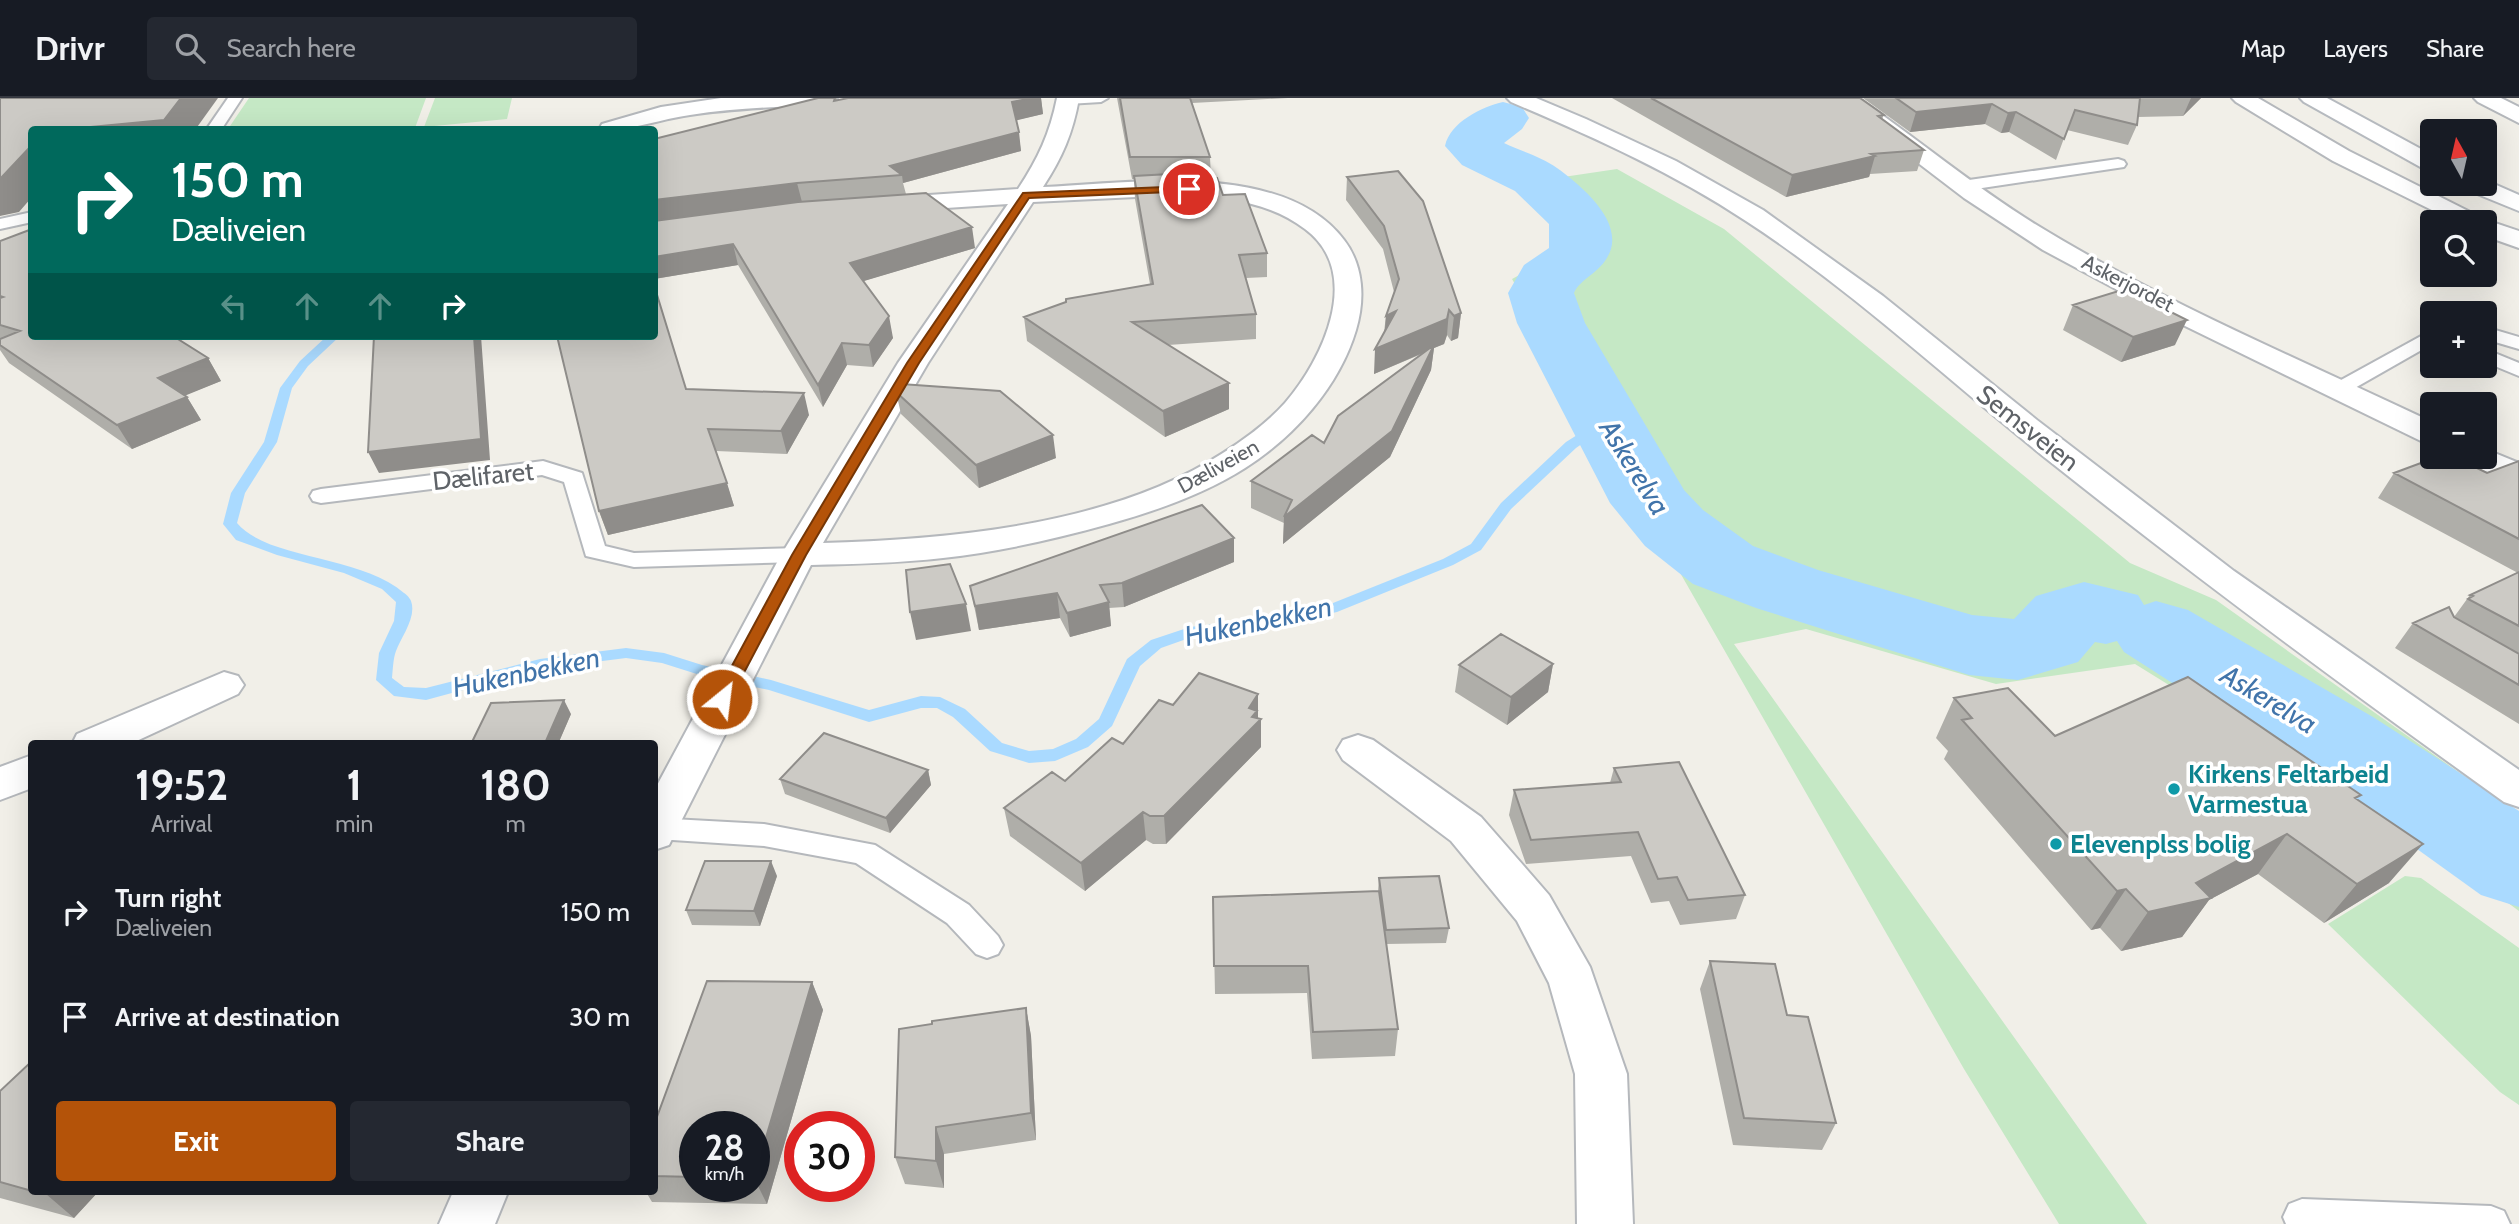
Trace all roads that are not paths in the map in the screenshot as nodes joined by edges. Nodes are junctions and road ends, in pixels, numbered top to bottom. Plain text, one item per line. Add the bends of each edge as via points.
1 (235, 98) edge
2 (825, 98) edge
3 (1101, 98) edge
4 (1518, 98) edge
5 (1844, 98) edge
6 (2244, 98) edge
7 (2311, 98) edge
8 (2485, 98) edge
9 (1068, 99) edge
10 (2519, 116) edge
11 (216, 126) edge
12 (619, 126) edge
13 (2420, 157) edge
14 (2118, 164) dead end
15 (1962, 186) junction
16 (2497, 194) edge
17 (1026, 195) junction
18 (2519, 204) edge
19 (852, 207) edge
20 (2451, 210) edge
21 (28, 218) edge
22 (0, 224) edge
23 (2497, 232) edge
24 (2519, 240) edge
25 (2497, 337) edge
26 (2420, 343) edge
27 (2519, 343) edge
28 (2497, 360) edge
29 (2519, 370) edge
30 (2339, 388) junction
31 (2420, 428) edge
32 (2497, 465) edge
33 (2519, 476) edge
34 (321, 496) dead end
35 (799, 555) junction
36 (224, 685) dead end
37 (101, 740) edge
38 (1358, 750) dead end
39 (28, 772) edge
40 (0, 784) edge
41 (2519, 791) edge
42 (658, 827) edge
43 (658, 831) edge
44 (987, 945) dead end
45 (480, 1195) edge
46 (2302, 1217) dead end
47 (467, 1224) edge
48 (1605, 1224) edge
49 (2491, 1224) edge

1 - 11 lane
2 - 12 street via 709,107 649,116
3 - 9 lane
4 - 41 street, Semsveien via 1662,163 1783,235 2232,587
5 - 15 street, Askerjordet via 1893,130
6 - 20 street via 2341,156
7 - 13 street
8 - 10 street
9 - 17 street via 1050,159
14 - 15 lane
15 - 30 street, Askerjordet via 2051,244
16 - 18 street
17 - 19 street, Dæliveien
17 - 35 street via 913,363
17 - 35 street, Dæliveien via 1189,189 1249,195 1290,209 1331,237 1350,275 1347,311 1331,359 1304,402 1266,439 1219,470 1165,495 1089,520 1006,538 931,549
21 - 22 lane
23 - 24 street
25 - 27 lane
26 - 30 lane
28 - 29 lane
30 - 31 street, Askerjordet
32 - 33 street
34 - 35 lane, Dælifaret via 543,468 574,478 594,551 634,560
35 - 42 street
36 - 37 street
38 - 48 street via 1466,829 1533,908 1573,981 1601,1074
39 - 40 street
43 - 44 lane via 764,835 864,853 958,914
45 - 47 street
46 - 49 lane

